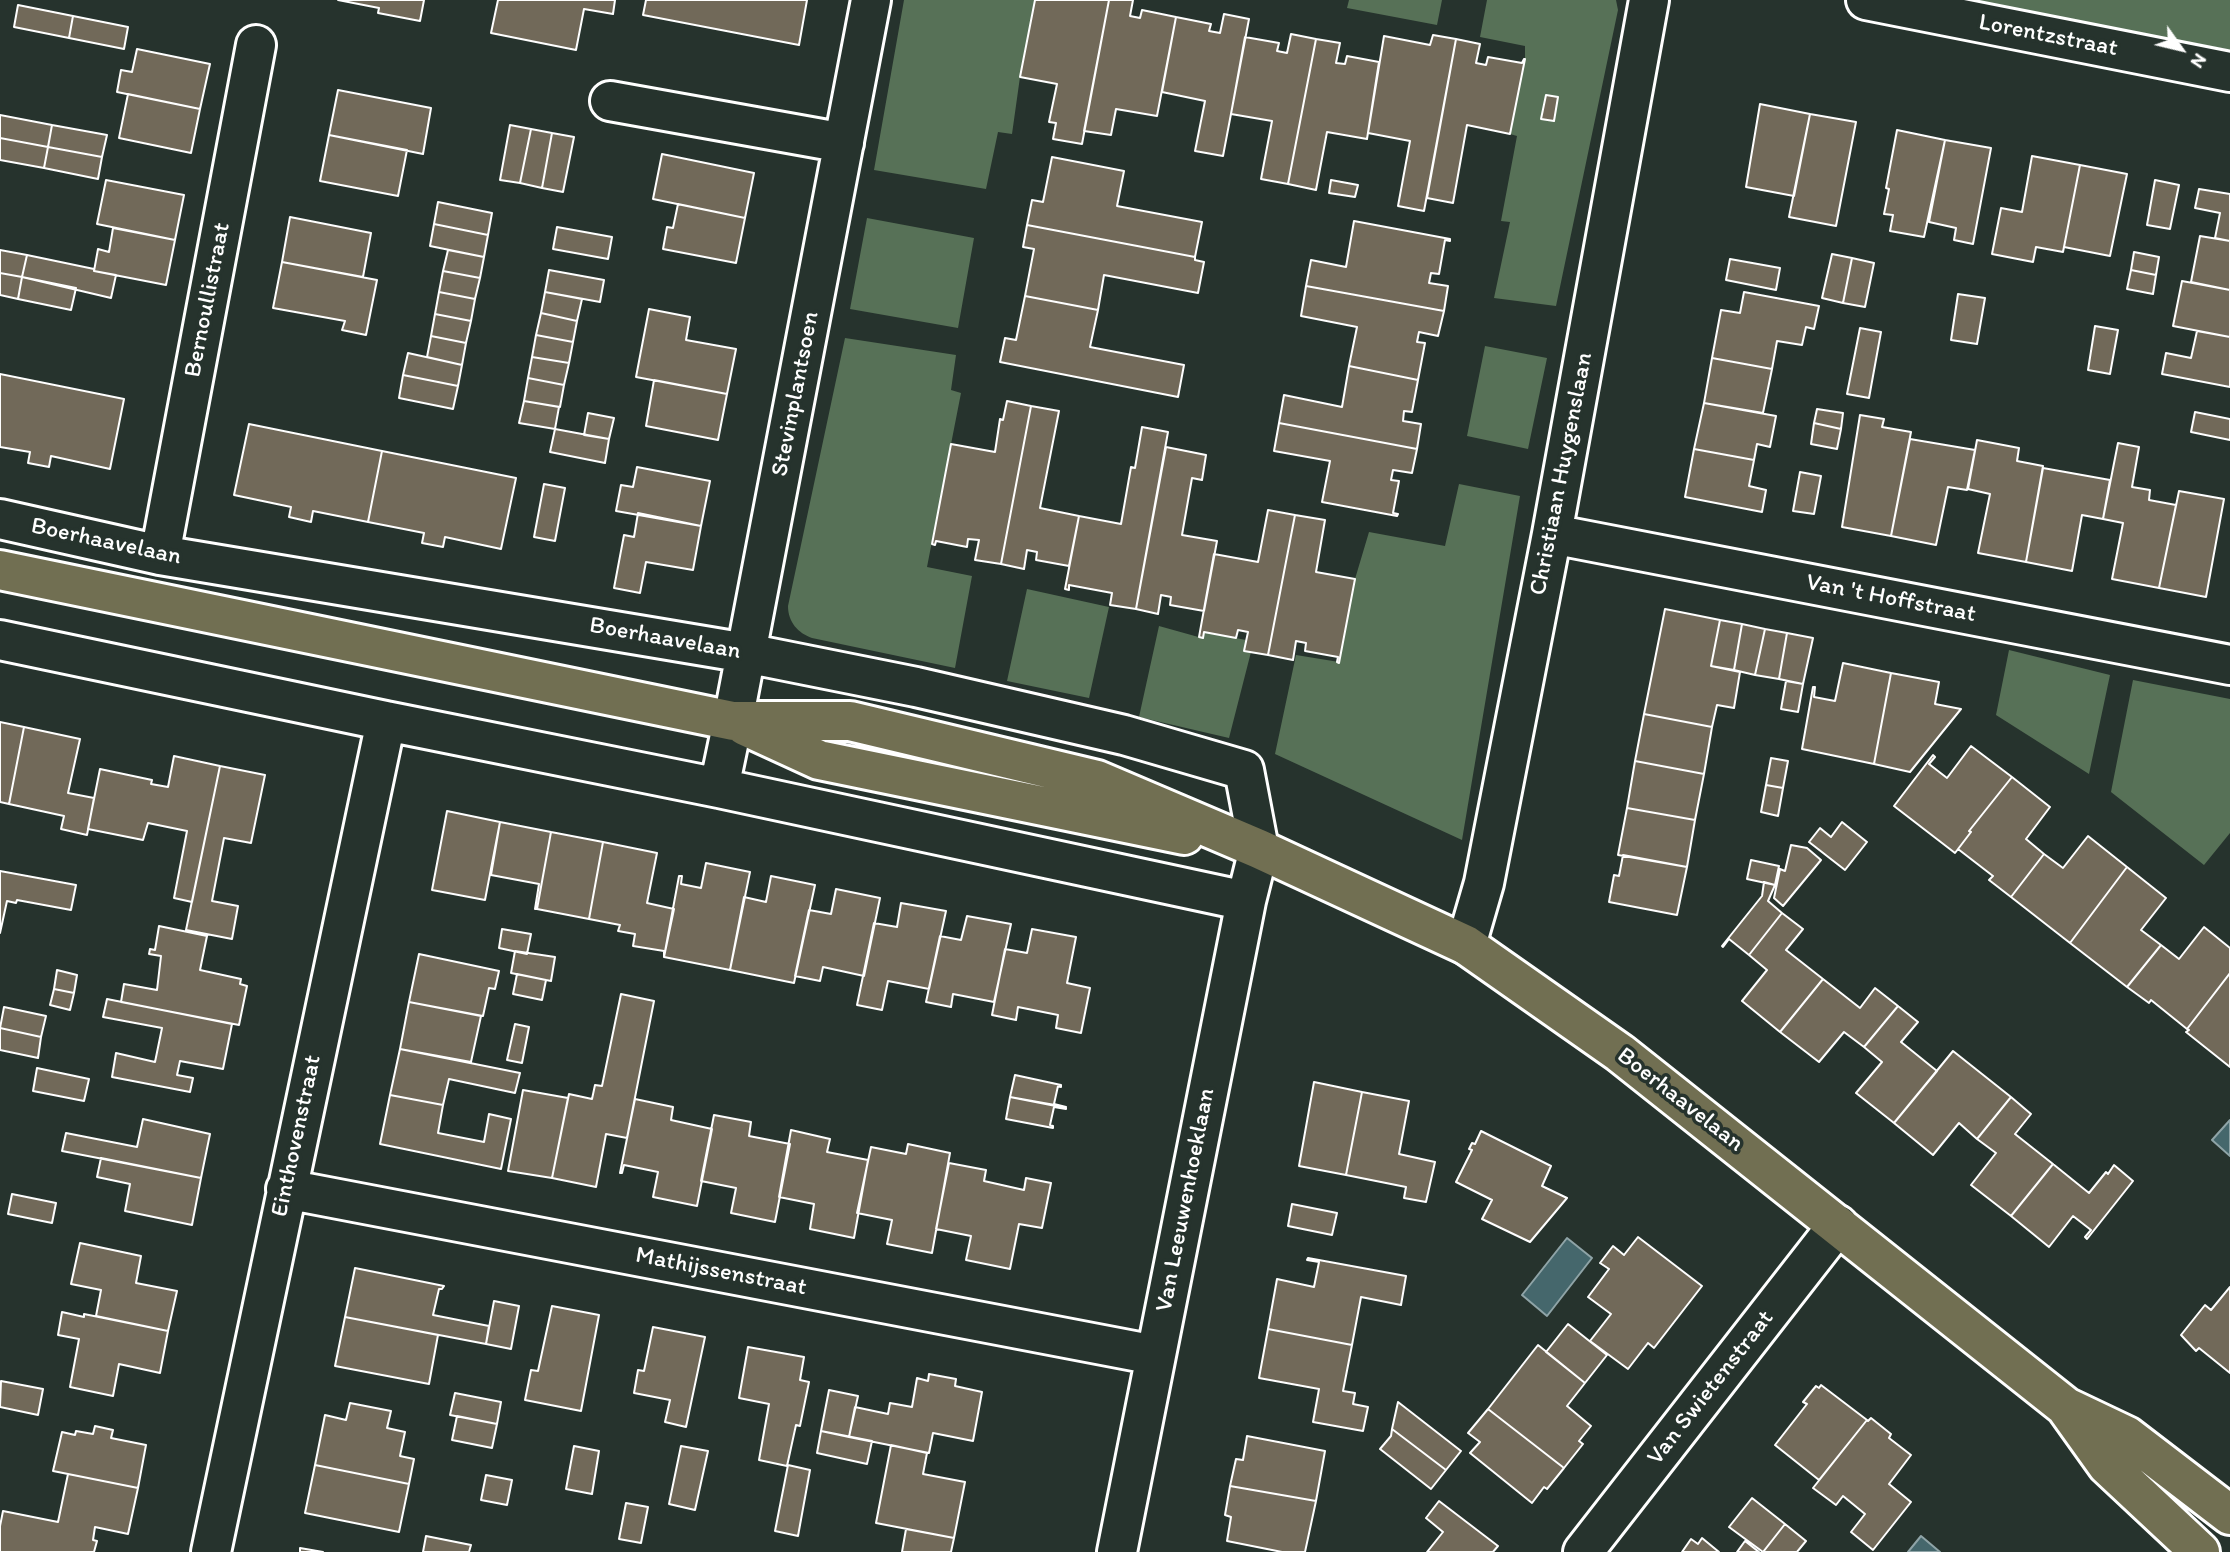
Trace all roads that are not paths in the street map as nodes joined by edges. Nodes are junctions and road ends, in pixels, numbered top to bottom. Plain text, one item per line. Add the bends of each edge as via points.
1 (872, 0) edge
2 (1649, 0) edge
3 (1866, 0) edge
4 (256, 45) dead end
5 (2230, 72) edge
6 (610, 101) dead end
7 (844, 143) junction
8 (0, 519) edge
9 (1552, 534) junction
10 (160, 555) junction
11 (0, 570) edge
12 (0, 640) edge
13 (746, 653) junction
14 (2230, 665) edge
15 (386, 721) junction
16 (733, 721) junction
17 (719, 788) junction
18 (1259, 849) junction
19 (1246, 901) junction
20 (1466, 945) junction
21 (286, 1189) junction
22 (1838, 1224) junction
23 (1155, 1355) junction
24 (2066, 1407) junction
25 (2230, 1515) edge
26 (211, 1552) edge
27 (1116, 1552) edge
28 (1583, 1552) edge
29 (2200, 1552) edge

1 - 7 street, Stevinplantsoen
2 - 9 street, Christiaan Huygenslaan
3 - 5 street, Lorentzstraat
4 - 10 street, Bernoullistraat
6 - 7 street
7 - 13 street, Stevinplantsoen
8 - 10 street, Boerhaavelaan
9 - 14 street, Van 't Hoffstraat
9 - 20 street, Christiaan Huygenslaan via 1484,883
10 - 13 street, Boerhaavelaan
11 - 16 main road, Boerhaavelaan
12 - 15 street
13 - 16 street, Stevinplantsoen
13 - 18 street, Boerhaavelaan via 1111,732 1244,769
15 - 17 street
15 - 21 street, Einthovenstraat
16 - 17 street, Stevinplantsoen
16 - 18 main road, Boerhaavelaan via 850,721 1097,780
17 - 19 street
18 - 19 street, Van Leeuwenhoeklaan
18 - 20 main road, Boerhaavelaan
19 - 23 street, Van Leeuwenhoeklaan
20 - 22 main road, Boerhaavelaan via 1620,1053
21 - 23 street, Mathijssenstraat
21 - 26 street, Einthovenstraat
22 - 24 main road, Boerhaavelaan
22 - 28 street, Van Swietenstraat
23 - 27 street, Van Leeuwenhoeklaan
24 - 25 main road, Boerhaavelaan via 2127,1436
24 - 29 main road, Boerhaavelaan via 2107,1465

